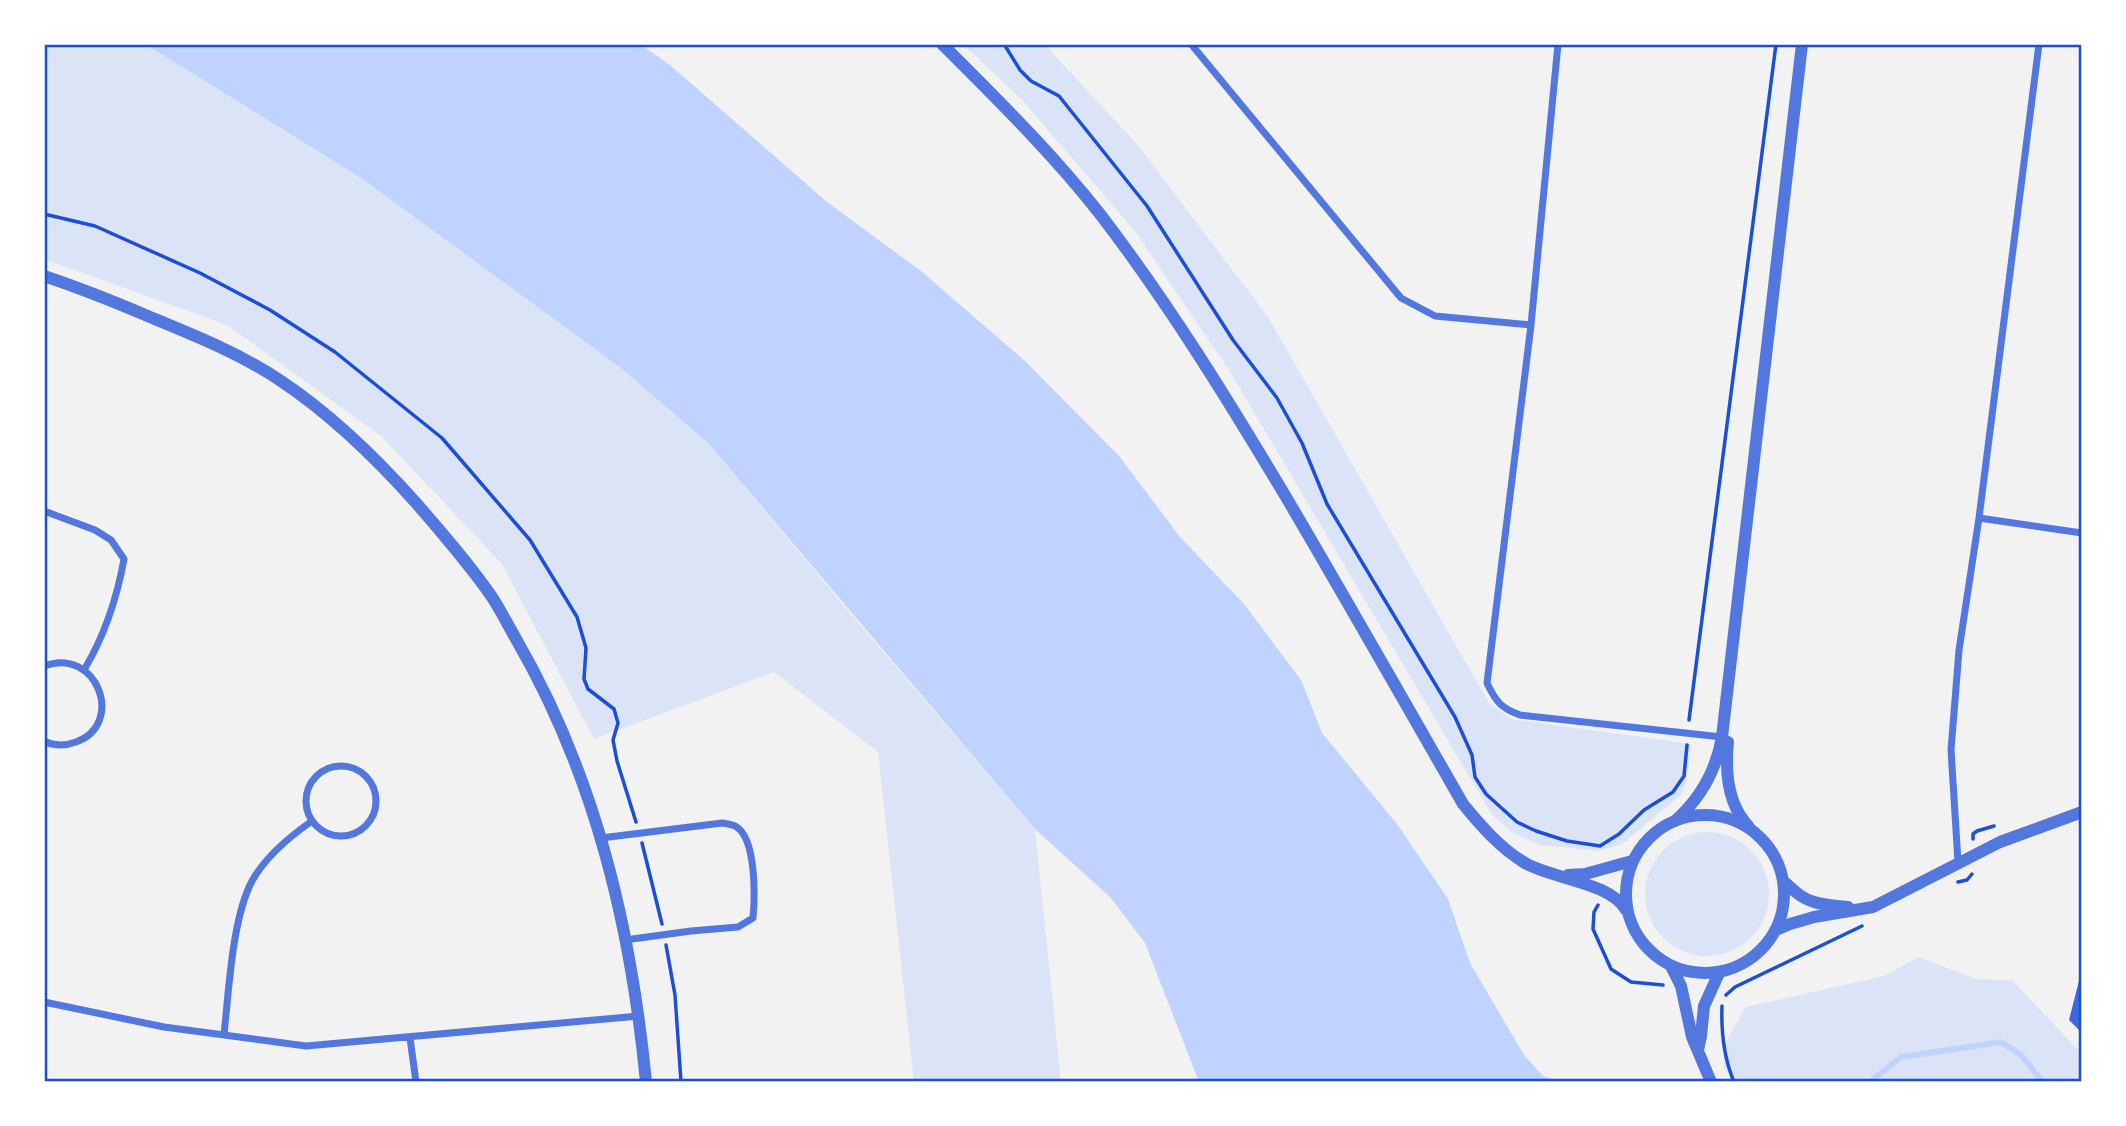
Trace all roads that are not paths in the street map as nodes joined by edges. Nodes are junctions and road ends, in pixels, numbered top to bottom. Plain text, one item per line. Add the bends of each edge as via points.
1 (942, 44) edge
2 (1191, 44) edge
3 (1558, 44) edge
4 (1802, 44) edge
5 (2039, 44) edge
6 (44, 276) edge
7 (1531, 325) junction
8 (44, 511) edge
9 (1748, 513) junction
10 (1979, 518) junction
11 (2082, 533) edge
12 (44, 666) edge
13 (85, 670) junction
14 (1722, 737) junction
15 (44, 741) edge
16 (2082, 812) edge
17 (312, 821) junction
18 (1675, 821) junction
19 (1759, 836) junction
20 (601, 838) junction
21 (1632, 861) junction
22 (1958, 862) junction
23 (1560, 875) junction
24 (1783, 881) junction
25 (1873, 907) junction
26 (1626, 910) junction
27 (1776, 930) junction
28 (625, 940) junction
29 (1671, 966) junction
30 (1719, 973) junction
31 (44, 1002) edge
32 (640, 1016) junction
33 (224, 1034) junction
34 (410, 1038) junction
35 (1698, 1050) junction
36 (416, 1082) edge
37 (646, 1082) edge
38 (1711, 1082) edge

1 - 23 street via 1039,141 1157,292 1220,387 1463,804 1507,851 1527,864
2 - 7 street via 1401,298 1435,317
3 - 7 street
4 - 9 street
5 - 10 street
6 - 20 street via 228,351 281,381 388,471 492,597 530,662 567,738
7 - 14 street via 1487,683 1505,710 1520,715
8 - 13 street via 95,530 111,540 124,559 110,617
9 - 14 street
9 - 19 street via 1752,533 1725,764 1738,811
10 - 11 street
10 - 22 street via 1959,650 1951,750
12 - 13 street via 60,662
13 - 15 street via 101,693 99,721 79,741 65,745
14 - 18 street via 1708,781
16 - 22 street
17 - 17 street via 307,811 308,789 321,772 331,767 354,768 371,781 377,802 361,831 340,837
17 - 33 street via 267,859 251,883 237,924
18 - 19 street via 1719,816
18 - 21 street via 1642,844
19 - 24 street via 1775,856
20 - 28 street
20 - 28 street via 722,823 736,826 749,849 753,918 738,927
21 - 23 street via 1585,874
21 - 26 street via 1625,885
22 - 25 street
23 - 26 street via 1615,897
24 - 25 street via 1822,904
24 - 27 street via 1784,906
25 - 27 street via 1814,917
26 - 29 street via 1634,933 1650,953
27 - 30 street via 1753,958
28 - 32 street
29 - 30 street
29 - 35 street
30 - 35 street via 1704,1006
31 - 33 street via 164,1027
32 - 34 street
32 - 37 street
33 - 34 street via 306,1046
34 - 36 street
35 - 38 street

